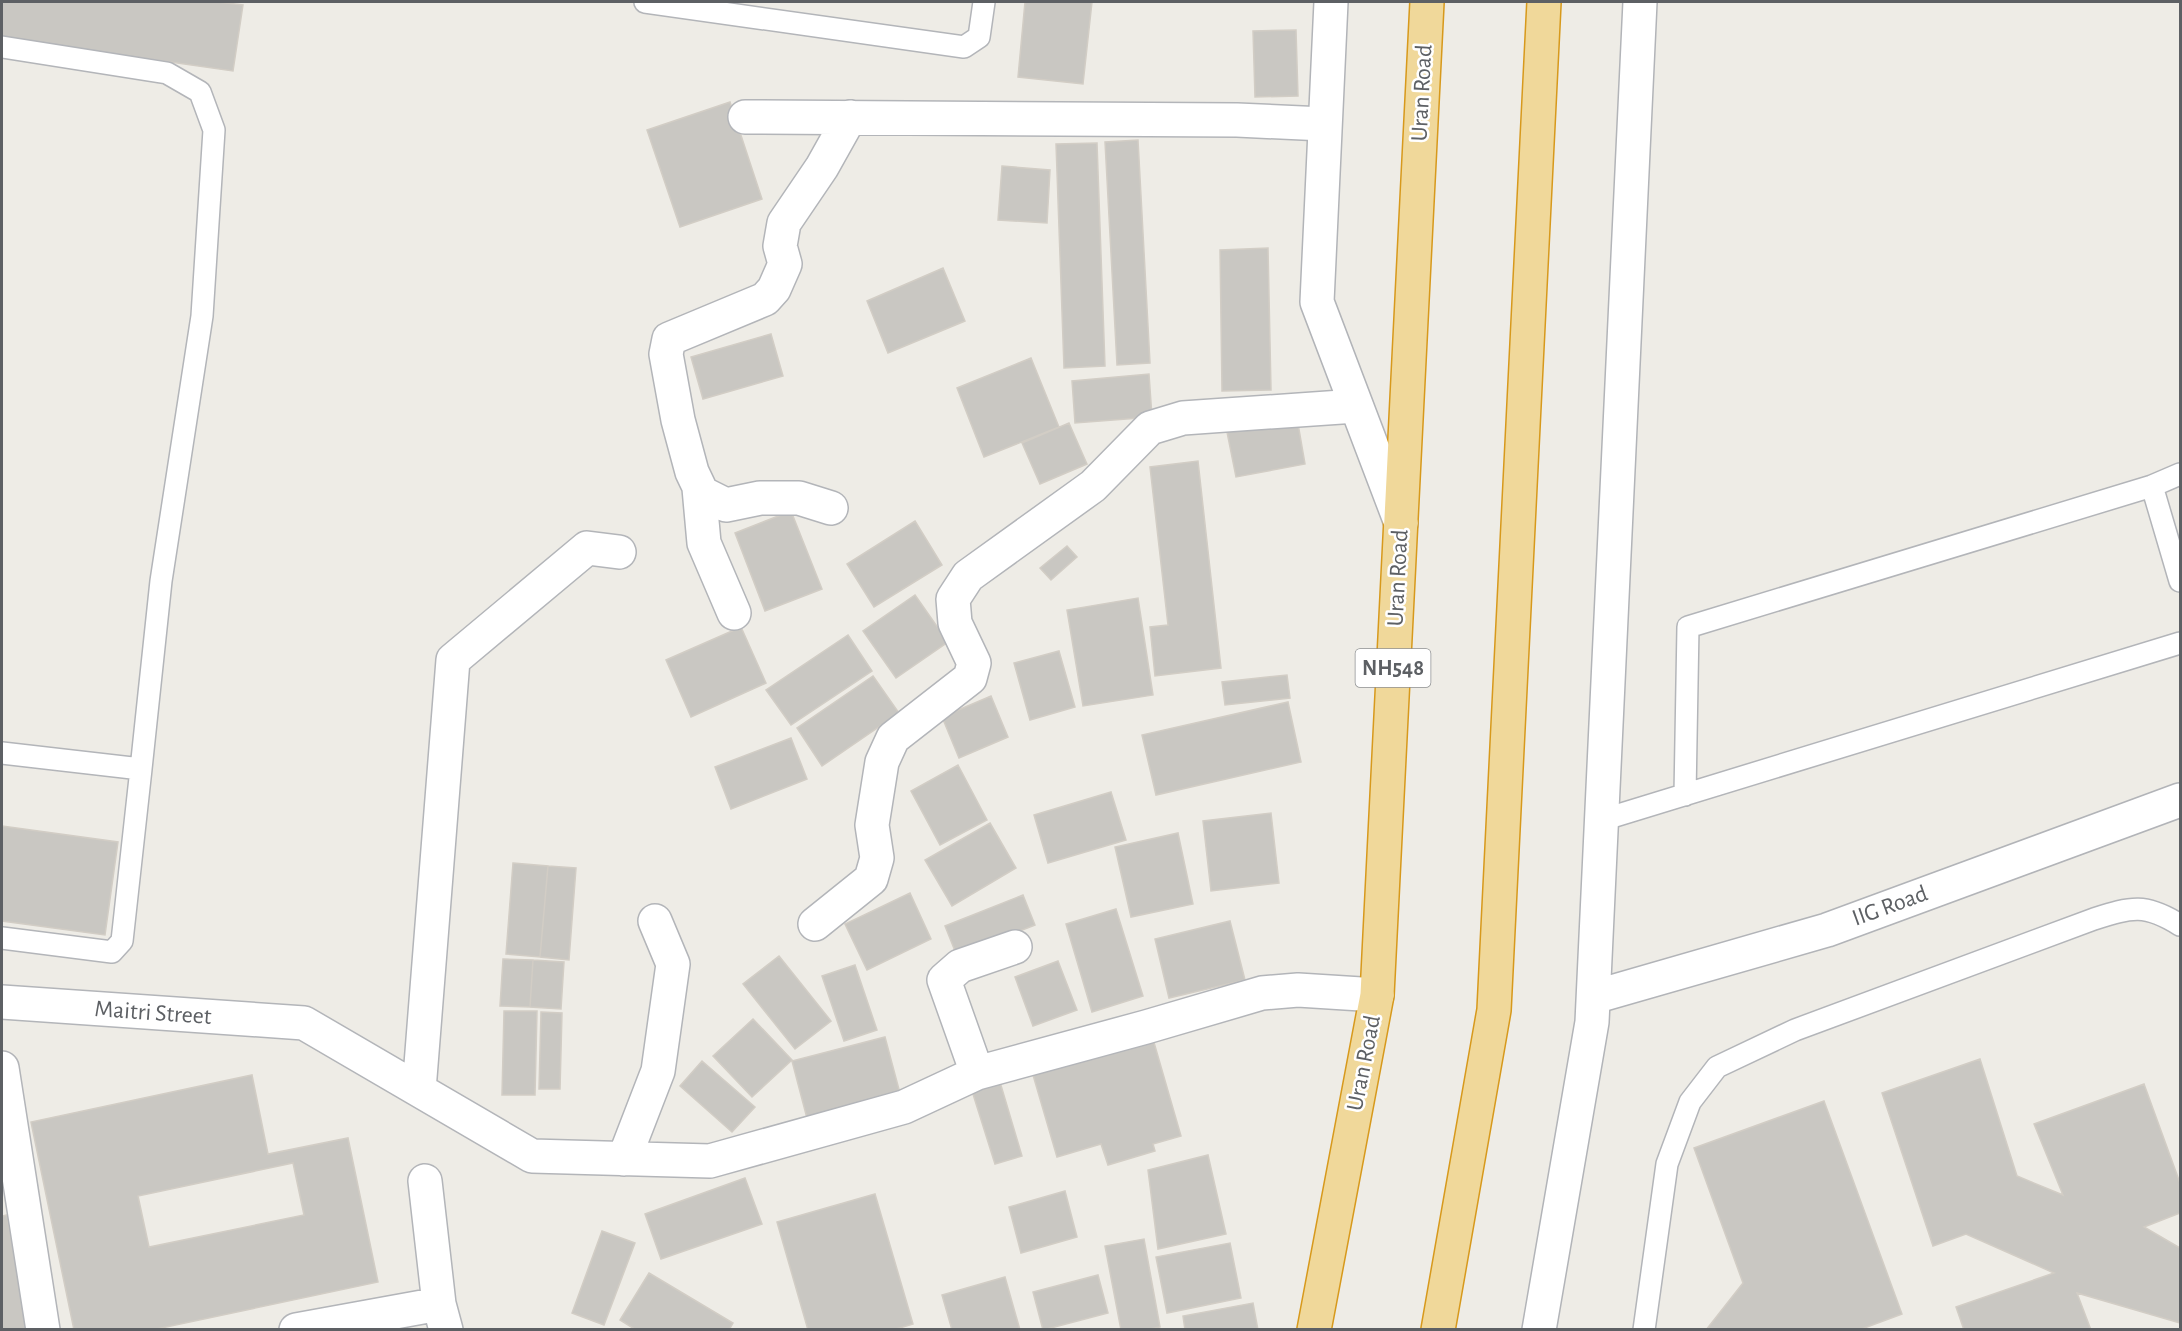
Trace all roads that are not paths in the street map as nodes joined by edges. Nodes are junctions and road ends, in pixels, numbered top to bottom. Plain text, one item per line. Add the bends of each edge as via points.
1 (645, 2) edge
2 (984, 2) edge
3 (1331, 2) edge
4 (1427, 2) edge
5 (1544, 2) edge
6 (1640, 2) edge
7 (2, 47) edge
8 (745, 117) dead end
9 (850, 117) junction
10 (1324, 124) junction
11 (1356, 406) junction
12 (2181, 474) edge
13 (2152, 486) junction
14 (699, 488) junction
15 (831, 508) dead end
16 (1401, 523) junction
17 (619, 552) dead end
18 (2181, 580) edge
19 (734, 613) dead end
20 (2181, 643) edge
21 (2, 753) edge
22 (141, 769) junction
23 (1685, 795) junction
24 (2181, 800) edge
25 (1602, 820) junction
26 (655, 921) dead end
27 (815, 924) dead end
28 (2181, 925) edge
29 (2, 938) edge
30 (1015, 947) dead end
31 (1377, 995) junction
32 (1594, 997) junction
33 (2, 1002) edge
34 (2, 1068) edge
35 (977, 1073) junction
36 (419, 1090) junction
37 (624, 1159) junction
38 (425, 1181) dead end
39 (442, 1317) edge
40 (43, 1329) edge
41 (296, 1329) edge
42 (1314, 1329) edge
43 (1438, 1329) edge
44 (1539, 1329) edge
45 (1644, 1329) edge

1 - 2 lane via 964,47 979,37
3 - 10 street
4 - 16 highway, Uran Road / NH548
5 - 43 highway via 1494,1010
6 - 25 street
7 - 22 lane via 167,73 200,92 214,130 202,316 161,581
8 - 9 street
9 - 10 street
9 - 14 street via 784,223 780,246 785,264 774,289 765,298 669,339 666,354 678,420
10 - 11 street via 1317,302
11 - 16 street
11 - 27 street via 1183,418 1150,428 1093,486 968,576 952,599 955,623 974,663 970,678 893,738 882,762 872,825 877,858 871,879
12 - 13 lane
13 - 18 lane
13 - 23 lane via 1688,627
14 - 15 street via 726,505 760,498 799,498
14 - 19 street via 705,543
16 - 31 highway, Uran Road / NH548
17 - 36 street via 587,548 453,660
20 - 23 lane
21 - 22 lane
22 - 29 lane via 122,941 112,952
23 - 25 lane
24 - 32 street, IIG Road via 1827,930
25 - 32 street
26 - 37 street via 673,964 658,1071
28 - 45 lane via 2148,909 2128,908 1795,1030 1717,1067 1690,1102 1667,1164
30 - 35 street via 960,966 945,980
31 - 35 street via 1298,990 1262,993
31 - 42 highway, Uran Road / NH548
32 - 44 street
33 - 36 street, Maitri Street via 304,1023
34 - 40 street
35 - 37 street via 904,1107 710,1161
36 - 37 street via 532,1156
38 - 39 street
39 - 41 street

